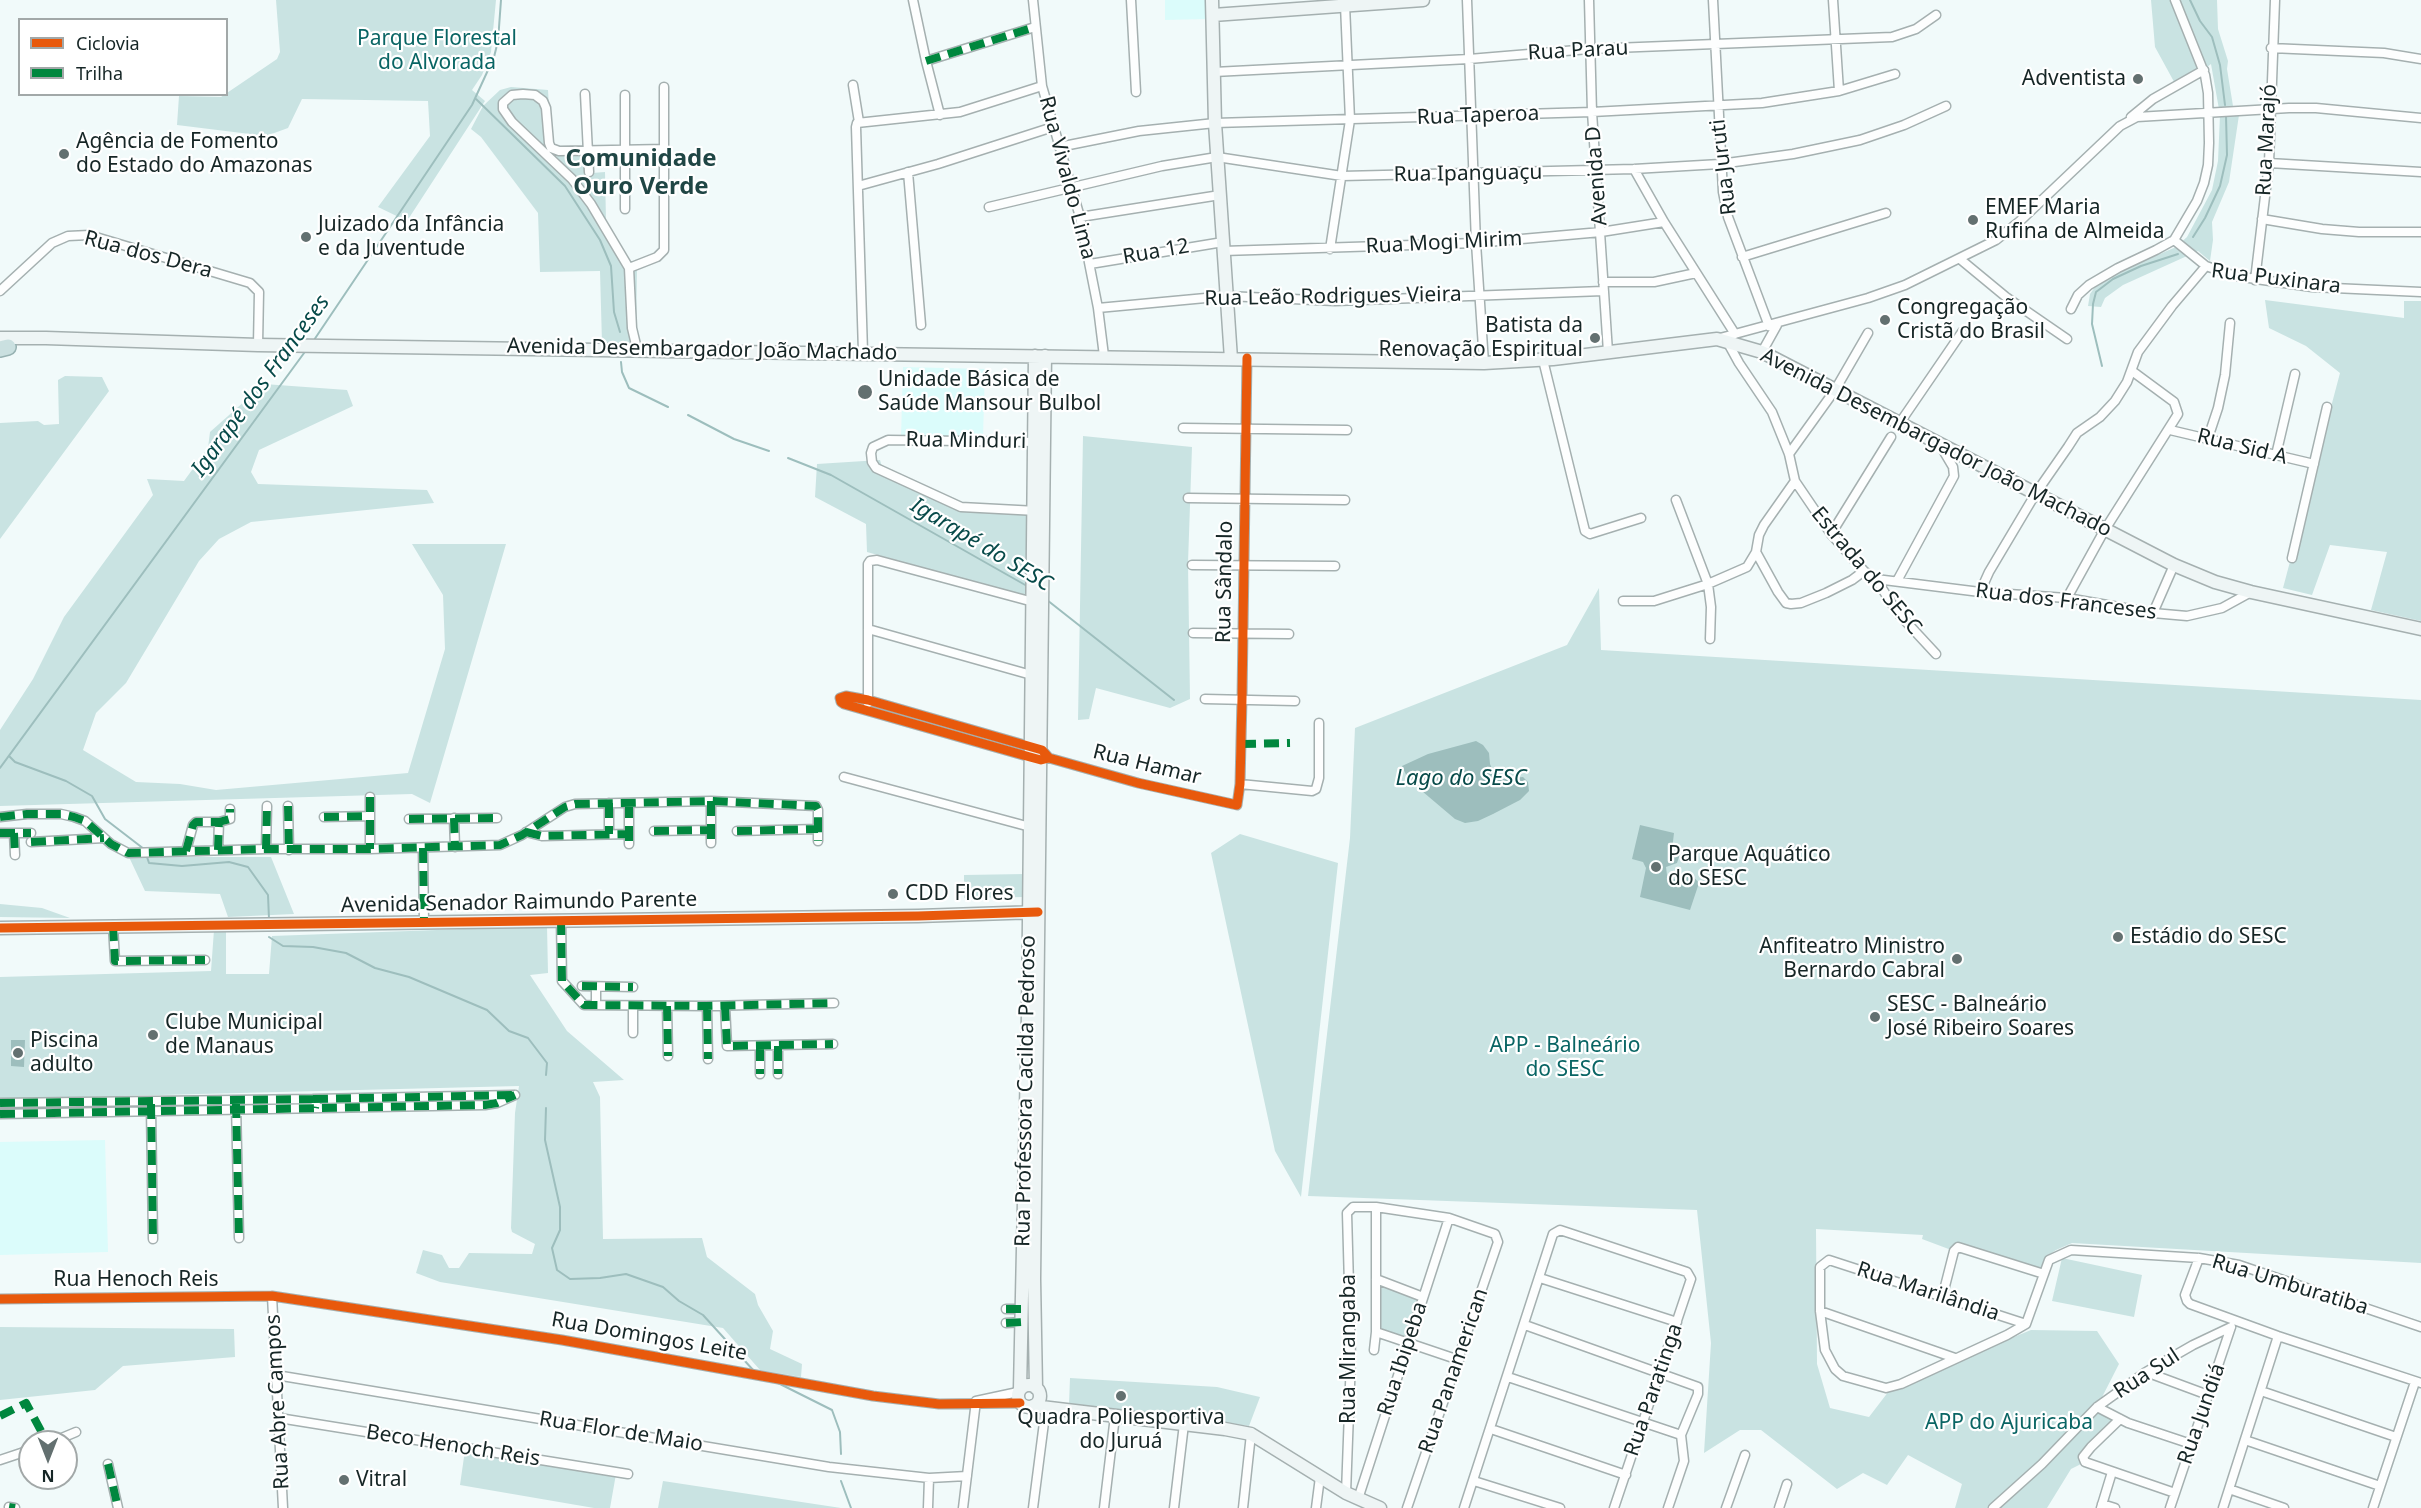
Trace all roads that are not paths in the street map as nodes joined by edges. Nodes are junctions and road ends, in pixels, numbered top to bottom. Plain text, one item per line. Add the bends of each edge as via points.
1 (913, 0) edge
2 (1033, 0) edge
3 (1131, 0) edge
4 (1212, 0) edge
5 (1423, 0) edge
6 (1467, 0) edge
7 (1589, 0) edge
8 (1713, 0) edge
9 (1833, 0) edge
10 (2175, 0) edge
11 (2275, 0) edge
12 (1345, 2) edge
13 (1213, 15) junction
14 (1936, 15) dead end
15 (1035, 27) junction
16 (1835, 41) junction
17 (1714, 46) junction
18 (2271, 48) junction
19 (1589, 49) junction
20 (2421, 58) edge
21 (1469, 59) junction
22 (926, 62) junction
23 (1348, 65) junction
24 (2204, 70) junction
25 (1214, 72) junction
26 (1895, 74) dead end
27 (853, 85) dead end
28 (1042, 86) junction
29 (664, 87) dead end
30 (1839, 91) junction
31 (1136, 92) dead end
32 (585, 94) dead end
33 (624, 95) dead end
34 (1717, 106) junction
35 (1946, 106) dead end
36 (2270, 109) junction
37 (1593, 112) junction
38 (2209, 112) junction
39 (940, 116) junction
40 (1472, 116) junction
41 (2421, 118) edge
42 (1350, 120) junction
43 (2128, 120) junction
44 (859, 122) junction
45 (1215, 123) junction
46 (1053, 127) junction
47 (1059, 147) junction
48 (626, 149) junction
49 (665, 149) junction
50 (587, 150) junction
51 (559, 151) junction
52 (1217, 157) junction
53 (554, 161) junction
54 (2269, 163) junction
55 (1720, 164) junction
56 (1634, 169) junction
57 (1597, 170) junction
58 (589, 172) dead end
59 (908, 172) junction
60 (2421, 172) edge
61 (1474, 174) junction
62 (1342, 176) junction
63 (858, 186) junction
64 (1071, 188) junction
65 (1220, 195) junction
66 (989, 207) dead end
67 (625, 209) dead end
68 (1886, 213) dead end
69 (1080, 217) junction
70 (2262, 219) junction
71 (1664, 222) junction
72 (1600, 232) junction
73 (2421, 232) edge
74 (2174, 240) junction
75 (1476, 243) junction
76 (1223, 246) junction
77 (1330, 249) junction
78 (1742, 257) junction
79 (1960, 259) junction
80 (1090, 264) junction
81 (2206, 266) junction
82 (629, 268) junction
83 (1696, 273) junction
84 (2255, 280) junction
85 (1603, 287) junction
86 (0, 291) edge
87 (2421, 292) edge
88 (1481, 295) junction
89 (1227, 296) junction
90 (1098, 308) junction
91 (2071, 309) dead end
92 (2229, 323) dead end
93 (921, 325) dead end
94 (1773, 326) junction
95 (1962, 332) dead end
96 (1868, 333) dead end
97 (1727, 339) junction
98 (2067, 339) dead end
99 (2, 345) edge
100 (258, 345) junction
101 (1746, 346) junction
102 (638, 349) junction
103 (862, 352) junction
104 (1608, 352) junction
105 (1762, 352) junction
106 (1040, 356) junction
107 (1104, 356) junction
108 (1737, 357) junction
109 (1248, 358) junction
110 (1231, 359) junction
111 (1543, 360) junction
112 (1484, 363) junction
113 (2132, 371) junction
114 (2295, 374) dead end
115 (1835, 390) junction
116 (2327, 407) dead end
117 (1899, 424) junction
118 (1183, 428) dead end
119 (1245, 430) junction
120 (1347, 430) dead end
121 (2169, 430) junction
122 (1891, 437) dead end
123 (2208, 438) junction
124 (1039, 442) junction
125 (1940, 445) junction
126 (1789, 454) junction
127 (2276, 455) junction
128 (2314, 464) junction
129 (1795, 481) junction
130 (2036, 493) junction
131 (1188, 498) dead end
132 (1244, 498) junction
133 (1345, 500) dead end
134 (1676, 500) dead end
135 (1039, 511) junction
136 (1641, 518) dead end
137 (2104, 531) junction
138 (1831, 534) junction
139 (1756, 552) junction
140 (2292, 558) dead end
141 (1192, 565) dead end
142 (2174, 565) junction
143 (1244, 566) junction
144 (1335, 566) dead end
145 (1864, 571) junction
146 (1876, 579) junction
147 (1897, 581) junction
148 (1708, 584) junction
149 (1980, 592) junction
150 (2252, 592) junction
151 (2067, 598) junction
152 (1623, 601) dead end
153 (1037, 603) junction
154 (2153, 613) junction
155 (868, 629) junction
156 (2421, 629) edge
157 (1192, 633) dead end
158 (1242, 633) junction
159 (1289, 634) dead end
160 (1710, 639) dead end
161 (1936, 654) dead end
162 (1037, 676) junction
163 (1242, 698) junction
164 (1205, 699) dead end
165 (868, 700) junction
166 (1294, 700) dead end
167 (868, 710) junction
168 (1319, 723) dead end
169 (1038, 755) junction
170 (844, 777) dead end
171 (1240, 784) junction
172 (370, 797) dead end
173 (711, 801) junction
174 (609, 803) junction
175 (628, 803) junction
176 (1237, 805) joint
177 (267, 806) dead end
178 (288, 806) dead end
179 (230, 809) dead end
180 (370, 816) junction
181 (0, 817) edge
182 (324, 817) dead end
183 (454, 818) junction
184 (497, 818) dead end
185 (409, 819) dead end
186 (219, 822) junction
187 (1034, 828) junction
188 (818, 829) junction
189 (711, 830) junction
190 (654, 831) dead end
191 (737, 831) dead end
192 (526, 832) junction
193 (0, 833) edge
194 (14, 833) junction
195 (609, 834) junction
196 (629, 834) junction
197 (104, 838) junction
198 (818, 841) dead end
199 (711, 843) dead end
200 (629, 844) dead end
201 (454, 847) junction
202 (423, 848) junction
203 (266, 849) junction
204 (370, 849) junction
205 (218, 850) junction
206 (289, 850) junction
207 (186, 851) junction
208 (15, 855) dead end
209 (1033, 912) junction
210 (561, 920) junction
211 (424, 922) junction
212 (113, 926) junction
213 (0, 928) edge
214 (205, 960) dead end
215 (582, 986) dead end
216 (596, 987) junction
217 (633, 987) dead end
218 (834, 1002) dead end
219 (596, 1005) junction
220 (725, 1005) junction
221 (633, 1006) junction
222 (667, 1006) junction
223 (707, 1006) junction
224 (633, 1033) dead end
225 (833, 1044) dead end
226 (760, 1046) junction
227 (778, 1046) junction
228 (668, 1056) dead end
229 (708, 1059) dead end
230 (760, 1074) dead end
231 (778, 1074) dead end
232 (514, 1095) dead end
233 (151, 1101) junction
234 (29, 1103) junction
235 (0, 1104) edge
236 (236, 1105) junction
237 (151, 1111) junction
238 (0, 1114) edge
239 (30, 1114) junction
240 (1376, 1207) junction
241 (1449, 1218) junction
242 (239, 1238) dead end
243 (153, 1239) dead end
244 (2199, 1258) junction
245 (2044, 1274) junction
246 (1540, 1278) junction
247 (1376, 1279) junction
248 (272, 1296) junction
249 (1423, 1296) junction
250 (1942, 1298) junction
251 (0, 1299) edge
252 (1006, 1309) dead end
253 (1023, 1309) junction
254 (1820, 1311) junction
255 (1006, 1323) dead end
256 (1023, 1323) junction
257 (1677, 1323) junction
258 (2026, 1324) junction
259 (2232, 1324) junction
260 (1525, 1326) junction
261 (2421, 1326) edge
262 (1376, 1332) junction
263 (2278, 1336) junction
264 (1410, 1342) junction
265 (1374, 1350) dead end
266 (1955, 1358) junction
267 (1459, 1360) junction
268 (1660, 1372) junction
269 (2146, 1372) junction
270 (276, 1375) junction
271 (1508, 1377) junction
272 (2418, 1382) edge
273 (1037, 1390) junction
274 (2261, 1390) junction
275 (1019, 1394) junction
276 (2208, 1395) junction
277 (973, 1403) junction
278 (1033, 1406) junction
279 (1046, 1407) junction
280 (2097, 1407) junction
281 (1066, 1410) junction
282 (1115, 1416) junction
283 (279, 1418) junction
284 (2120, 1419) junction
285 (1643, 1423) junction
286 (1184, 1424) junction
287 (1491, 1429) junction
288 (1251, 1434) junction
289 (1681, 1435) junction
290 (2396, 1437) junction
291 (2245, 1440) junction
292 (2191, 1444) junction
293 (18, 1454) edge
294 (1745, 1455) dead end
295 (0, 1460) edge
296 (108, 1464) dead end
297 (2112, 1472) junction
298 (628, 1474) dead end
299 (1626, 1475) junction
300 (967, 1476) junction
301 (1320, 1477) junction
302 (929, 1478) junction
303 (1474, 1481) junction
304 (1787, 1484) dead end
305 (2380, 1486) junction
306 (2229, 1490) junction
307 (1346, 1493) junction
308 (2175, 1493) junction
309 (1358, 1499) junction
310 (2101, 1506) edge
311 (9, 1508) edge
312 (15, 1508) edge
313 (118, 1508) edge
314 (283, 1508) edge
315 (928, 1508) edge
316 (963, 1508) edge
317 (1033, 1508) edge
318 (1104, 1508) edge
319 (1174, 1508) edge
320 (1243, 1508) edge
321 (1316, 1508) edge
322 (1377, 1508) edge
323 (1407, 1508) edge
324 (1464, 1508) edge
325 (1560, 1508) edge
326 (1614, 1508) edge
327 (1668, 1508) edge
328 (1726, 1508) edge
329 (1779, 1508) edge
330 (1993, 1508) edge
331 (2115, 1508) edge
332 (2170, 1508) edge
333 (2223, 1508) edge
334 (2284, 1508) edge
335 (2373, 1508) edge

1 - 22 street
2 - 15 street, Rua Vivaldo Lima
3 - 31 street
4 - 13 street
5 - 12 street
6 - 21 street
7 - 19 street, Avenida D
8 - 17 street, Rua Juruti
9 - 16 street
10 - 24 street
11 - 18 street, Rua Marajó
12 - 13 street
12 - 23 street
13 - 25 street
14 - 16 street, Rua Parau via 1916,29 1892,37
15 - 22 street
15 - 28 street, Rua Vivaldo Lima
16 - 17 street, Rua Parau
16 - 30 street
17 - 19 street, Rua Parau
17 - 34 street, Rua Juruti
18 - 20 street
18 - 36 street, Rua Marajó
19 - 21 street, Rua Parau
19 - 37 street, Avenida D
21 - 23 street, Rua Parau
21 - 40 street
22 - 39 street
23 - 25 street, Rua Parau
23 - 42 street
24 - 38 street
24 - 43 street via 2153,99
25 - 45 street
26 - 30 street, Rua Taperoa
27 - 44 street
28 - 39 street
28 - 46 street, Rua Vivaldo Lima
29 - 49 street
30 - 34 street, Rua Taperoa
32 - 50 street
33 - 48 street
34 - 37 street, Rua Taperoa
34 - 55 street, Rua Juruti
35 - 55 street, Rua Ipanguaçu via 1860,140
36 - 38 street
36 - 41 street via 2316,108
36 - 54 street, Rua Marajó
37 - 40 street, Rua Taperoa
37 - 57 street, Avenida D
38 - 43 street
38 - 74 street via 2204,183
39 - 44 street
40 - 42 street, Rua Taperoa
40 - 61 street
42 - 45 street, Rua Taperoa
42 - 62 street
43 - 79 street via 2020,221 1996,240
44 - 63 street
45 - 47 street, Rua Taperoa via 1139,131
45 - 52 street
46 - 47 street, Rua Vivaldo Lima
46 - 59 street
47 - 64 street, Rua Vivaldo Lima
48 - 49 street
48 - 50 street
48 - 67 street
49 - 82 street via 664,250 657,257
50 - 51 street
50 - 58 street
51 - 53 street
51 - 53 street via 549,143 543,100 523,94 506,99 503,109 512,122
52 - 62 street, Rua Ipanguaçu
52 - 64 street, Rua Ipanguaçu
52 - 65 street
53 - 82 street via 591,204
54 - 60 street
54 - 70 street, Rua Marajó
55 - 56 street, Rua Ipanguaçu
55 - 78 street, Rua Juruti via 1728,217
56 - 57 street, Rua Ipanguaçu
56 - 71 street, Estrada do SESC
57 - 61 street, Rua Ipanguaçu
57 - 72 street, Avenida D
59 - 63 street
59 - 93 street
61 - 62 street, Rua Ipanguaçu
61 - 75 street
62 - 77 street
63 - 103 street
64 - 66 street, Rua Ipanguaçu
64 - 69 street, Rua Vivaldo Lima
65 - 69 street
65 - 76 street
68 - 78 street
69 - 80 street, Rua Vivaldo Lima
70 - 73 street via 2331,230
70 - 84 street, Rua Marajó
71 - 72 street, Rua Mogi Mirim
71 - 83 street, Estrada do SESC
72 - 75 street, Rua Mogi Mirim
72 - 85 street, Avenida D
74 - 81 street
74 - 91 street via 2089,285
75 - 77 street, Rua Mogi Mirim
75 - 88 street
76 - 77 street, Rua Mogi Mirim
76 - 80 street, Rua 12
76 - 89 street
78 - 94 street, Rua Juruti
79 - 94 street via 1905,285
79 - 98 street
80 - 90 street, Rua Vivaldo Lima
81 - 84 street, Rua Puxinara
81 - 113 street, Rua Puxinara via 2139,352
82 - 102 street via 632,328
83 - 85 street, Rua Leão Rodrigues Vieira
83 - 97 street, Estrada do SESC
84 - 87 street, Rua Puxinara
85 - 88 street, Rua Leão Rodrigues Vieira
85 - 104 street, Avenida D
86 - 100 street, Rua dos Dera via 52,243 68,236 89,235 250,283 260,292
88 - 89 street, Rua Leão Rodrigues Vieira via 1335,301
88 - 112 street
89 - 90 street, Rua Leão Rodrigues Vieira
89 - 110 street
90 - 107 street, Rua Vivaldo Lima
92 - 123 street via 2225,375
94 - 97 street
94 - 105 street
95 - 117 street
96 - 115 street
97 - 101 street, Avenida Desembargador João Machado
97 - 104 street, Avenida Desembargador João Machado
97 - 108 street, Estrada do SESC
99 - 100 street, Avenida Desembargador João Machado via 70,340
100 - 102 street, Avenida Desembargador João Machado via 617,355
101 - 105 street, Avenida Desembargador João Machado
101 - 108 street
102 - 103 street, Avenida Desembargador João Machado
103 - 106 street, Avenida Desembargador João Machado
104 - 111 street, Avenida Desembargador João Machado
105 - 115 street, Avenida Desembargador João Machado
106 - 107 street, Avenida Desembargador João Machado
106 - 124 street, Rua Professora Cacilda Pedroso
107 - 110 street, Avenida Desembargador João Machado
108 - 126 street, Estrada do SESC via 1772,412
109 - 110 street, Avenida Desembargador João Machado
109 - 112 street, Avenida Desembargador João Machado
109 - 119 street, Rua Sândalo
111 - 112 street, Avenida Desembargador João Machado
111 - 136 street via 1585,531 1590,534
113 - 121 street via 2177,406 2178,414
113 - 130 street, Rua Puxinara via 2115,401 2078,433
114 - 127 street
115 - 117 street, Avenida Desembargador João Machado
115 - 126 street
116 - 128 street
117 - 125 street, Avenida Desembargador João Machado
118 - 119 street
119 - 120 street
119 - 132 street, Rua Sândalo
121 - 123 street, Rua Sid A
121 - 137 street
122 - 138 street
123 - 127 street, Rua Sid A
124 - 135 street, Rua Professora Cacilda Pedroso
124 - 135 street, Rua Minduri via 888,440 873,447 872,462 876,468 961,507
125 - 130 street, Avenida Desembargador João Machado
125 - 147 street via 1954,476
126 - 129 street, Estrada do SESC
127 - 128 street, Rua Sid A
128 - 140 street
129 - 138 street, Estrada do SESC
129 - 139 street via 1764,525
130 - 137 street, Avenida Desembargador João Machado
130 - 149 street, Rua Puxinara
131 - 132 street
132 - 133 street
132 - 143 street, Rua Sândalo
134 - 148 street
135 - 153 street, Rua Professora Cacilda Pedroso
137 - 142 street, Avenida Desembargador João Machado
137 - 151 street
138 - 145 street, Estrada do SESC
139 - 145 street via 1786,603 1801,603
139 - 148 street via 1747,567
141 - 143 street
142 - 150 street, Avenida Desembargador João Machado
142 - 154 street
143 - 144 street
143 - 158 street, Rua Sândalo
145 - 146 street, Estrada do SESC
146 - 147 street, Rua dos Franceses
146 - 161 street, Estrada do SESC via 1897,612
147 - 149 street, Rua dos Franceses
148 - 152 street via 1654,601
148 - 160 street
149 - 151 street, Rua dos Franceses
150 - 154 street, Rua dos Franceses via 2205,613
150 - 156 street, Avenida Desembargador João Machado
151 - 154 street, Rua dos Franceses
153 - 155 street via 873,559 868,564
153 - 162 street, Rua Professora Cacilda Pedroso
155 - 162 street
155 - 165 street
157 - 158 street
158 - 159 street
158 - 163 street, Rua Sândalo
162 - 169 street, Rua Professora Cacilda Pedroso
163 - 164 street
163 - 166 street
163 - 171 street, Rua Sândalo
165 - 167 street
165 - 167 street via 840,698 844,704
165 - 169 street
167 - 169 street
168 - 171 street via 1316,789
169 - 176 street, Rua Hamar
169 - 187 street, Rua Professora Cacilda Pedroso
170 - 187 street
171 - 176 street, Rua Sândalo
172 - 180 street
173 - 175 street
173 - 188 street via 816,806
173 - 189 street
174 - 175 street
174 - 192 street via 565,807
174 - 195 street
175 - 196 street
177 - 203 street
178 - 206 street
179 - 186 street via 230,819
180 - 182 street
180 - 204 street
181 - 197 street via 61,814 85,821
183 - 184 street
183 - 185 street
183 - 201 street
186 - 205 street
186 - 207 street via 196,822
187 - 209 street, Rua Professora Cacilda Pedroso
188 - 191 street
188 - 198 street
189 - 190 street
189 - 199 street
192 - 195 street via 542,836
192 - 201 street via 500,845
193 - 194 street
194 - 197 street via 31,837
194 - 208 street
195 - 196 street
196 - 200 street
197 - 207 street via 121,850 138,853
201 - 202 street
202 - 204 street
202 - 211 street
203 - 205 street
203 - 206 street
204 - 206 street
205 - 207 street
209 - 210 street, Avenida Senador Raimundo Parente
209 - 253 street, Rua Professora Cacilda Pedroso
209 - 273 street, Rua Professora Cacilda Pedroso
210 - 211 street, Avenida Senador Raimundo Parente
210 - 219 street via 562,981 580,1003
211 - 212 street, Avenida Senador Raimundo Parente
212 - 213 street, Avenida Senador Raimundo Parente
212 - 214 street via 115,961
215 - 216 street
216 - 217 street
216 - 219 street
218 - 220 street
219 - 221 street
220 - 223 street
220 - 226 street via 726,1046
221 - 222 street
221 - 224 street
222 - 223 street
222 - 228 street
223 - 229 street
225 - 227 street
226 - 227 street
226 - 230 street
227 - 231 street
232 - 236 street via 485,1105
233 - 234 street
233 - 236 street
233 - 237 street
234 - 235 street
234 - 239 street
236 - 237 street
236 - 242 street
237 - 239 street
237 - 243 street
238 - 239 street
240 - 241 street
240 - 247 street
240 - 307 street, Rua Mirangaba via 1353,1207 1347,1216 1351,1358
241 - 249 street, Rua Ibipeba
241 - 267 street, Rua Panamerican via 1495,1234 1498,1242
244 - 245 street, Rua Umburatiba via 2071,1250 2049,1260
244 - 259 street via 2188,1284 2187,1301
244 - 261 street, Rua Umburatiba via 2239,1265
245 - 250 street via 1961,1246 1954,1251
245 - 258 street, Rua Umburatiba
246 - 257 street
246 - 257 street, Rua Paratinga via 1553,1234 1560,1230 1687,1272 1690,1283
246 - 260 street
247 - 249 street
247 - 262 street
248 - 251 street, Rua Henoch Reis
248 - 270 street, Rua Abre Campos
248 - 277 street, Rua Domingos Leite via 562,1340 873,1396
249 - 264 street, Rua Ibipeba
250 - 254 street, Rua Marilândia via 1829,1260 1820,1267
250 - 258 street, Rua Marilândia
252 - 253 street
253 - 256 street, Rua Professora Cacilda Pedroso
254 - 266 street
254 - 266 street via 1825,1350 1835,1369 1854,1380 1891,1388
255 - 256 street
256 - 275 street, Rua Professora Cacilda Pedroso
257 - 268 street, Rua Paratinga
258 - 266 street
259 - 263 street
259 - 269 street, Rua Sul
259 - 276 street, Rua Jundiá
260 - 268 street
260 - 271 street
262 - 264 street
262 - 265 street
263 - 272 street
263 - 274 street
264 - 267 street
264 - 309 street, Rua Ibipeba
267 - 323 street, Rua Panamerican
268 - 285 street, Rua Paratinga
268 - 289 street via 1696,1385 1698,1394
269 - 276 street
269 - 280 street, Rua Sul
270 - 283 street, Rua Abre Campos
270 - 302 street, Rua Flor de Maio via 829,1467
271 - 285 street
271 - 287 street
272 - 290 street
273 - 275 street via 1026,1385
273 - 278 street via 1039,1400
273 - 281 street
274 - 290 street
274 - 291 street
275 - 277 street, Rua Domingos Leite
275 - 278 street via 1026,1406
276 - 292 street, Rua Jundiá
277 - 300 street
278 - 279 street
279 - 281 street
279 - 317 street
280 - 284 street
280 - 330 street, Rua Sul
281 - 282 street
282 - 286 street
282 - 318 street
283 - 298 street, Beco Henoch Reis
283 - 314 street, Rua Abre Campos
284 - 292 street
284 - 297 street via 2083,1457 2085,1462
285 - 289 street
285 - 299 street, Rua Paratinga
286 - 288 street
286 - 319 street
287 - 299 street
287 - 303 street
288 - 301 street
288 - 320 street
289 - 327 street via 1684,1461
290 - 305 street
291 - 305 street
291 - 306 street
292 - 308 street, Rua Jundiá
293 - 295 street
294 - 328 street
296 - 313 street
297 - 308 street
297 - 310 street
299 - 326 street, Rua Paratinga
300 - 302 street, Rua Flor de Maio
300 - 316 street
301 - 307 street
301 - 321 street
302 - 315 street
303 - 324 street
303 - 325 street
304 - 329 street
305 - 335 street
306 - 333 street
306 - 334 street
307 - 309 street
308 - 332 street, Rua Jundiá
309 - 322 street
310 - 331 street
311 - 312 street

